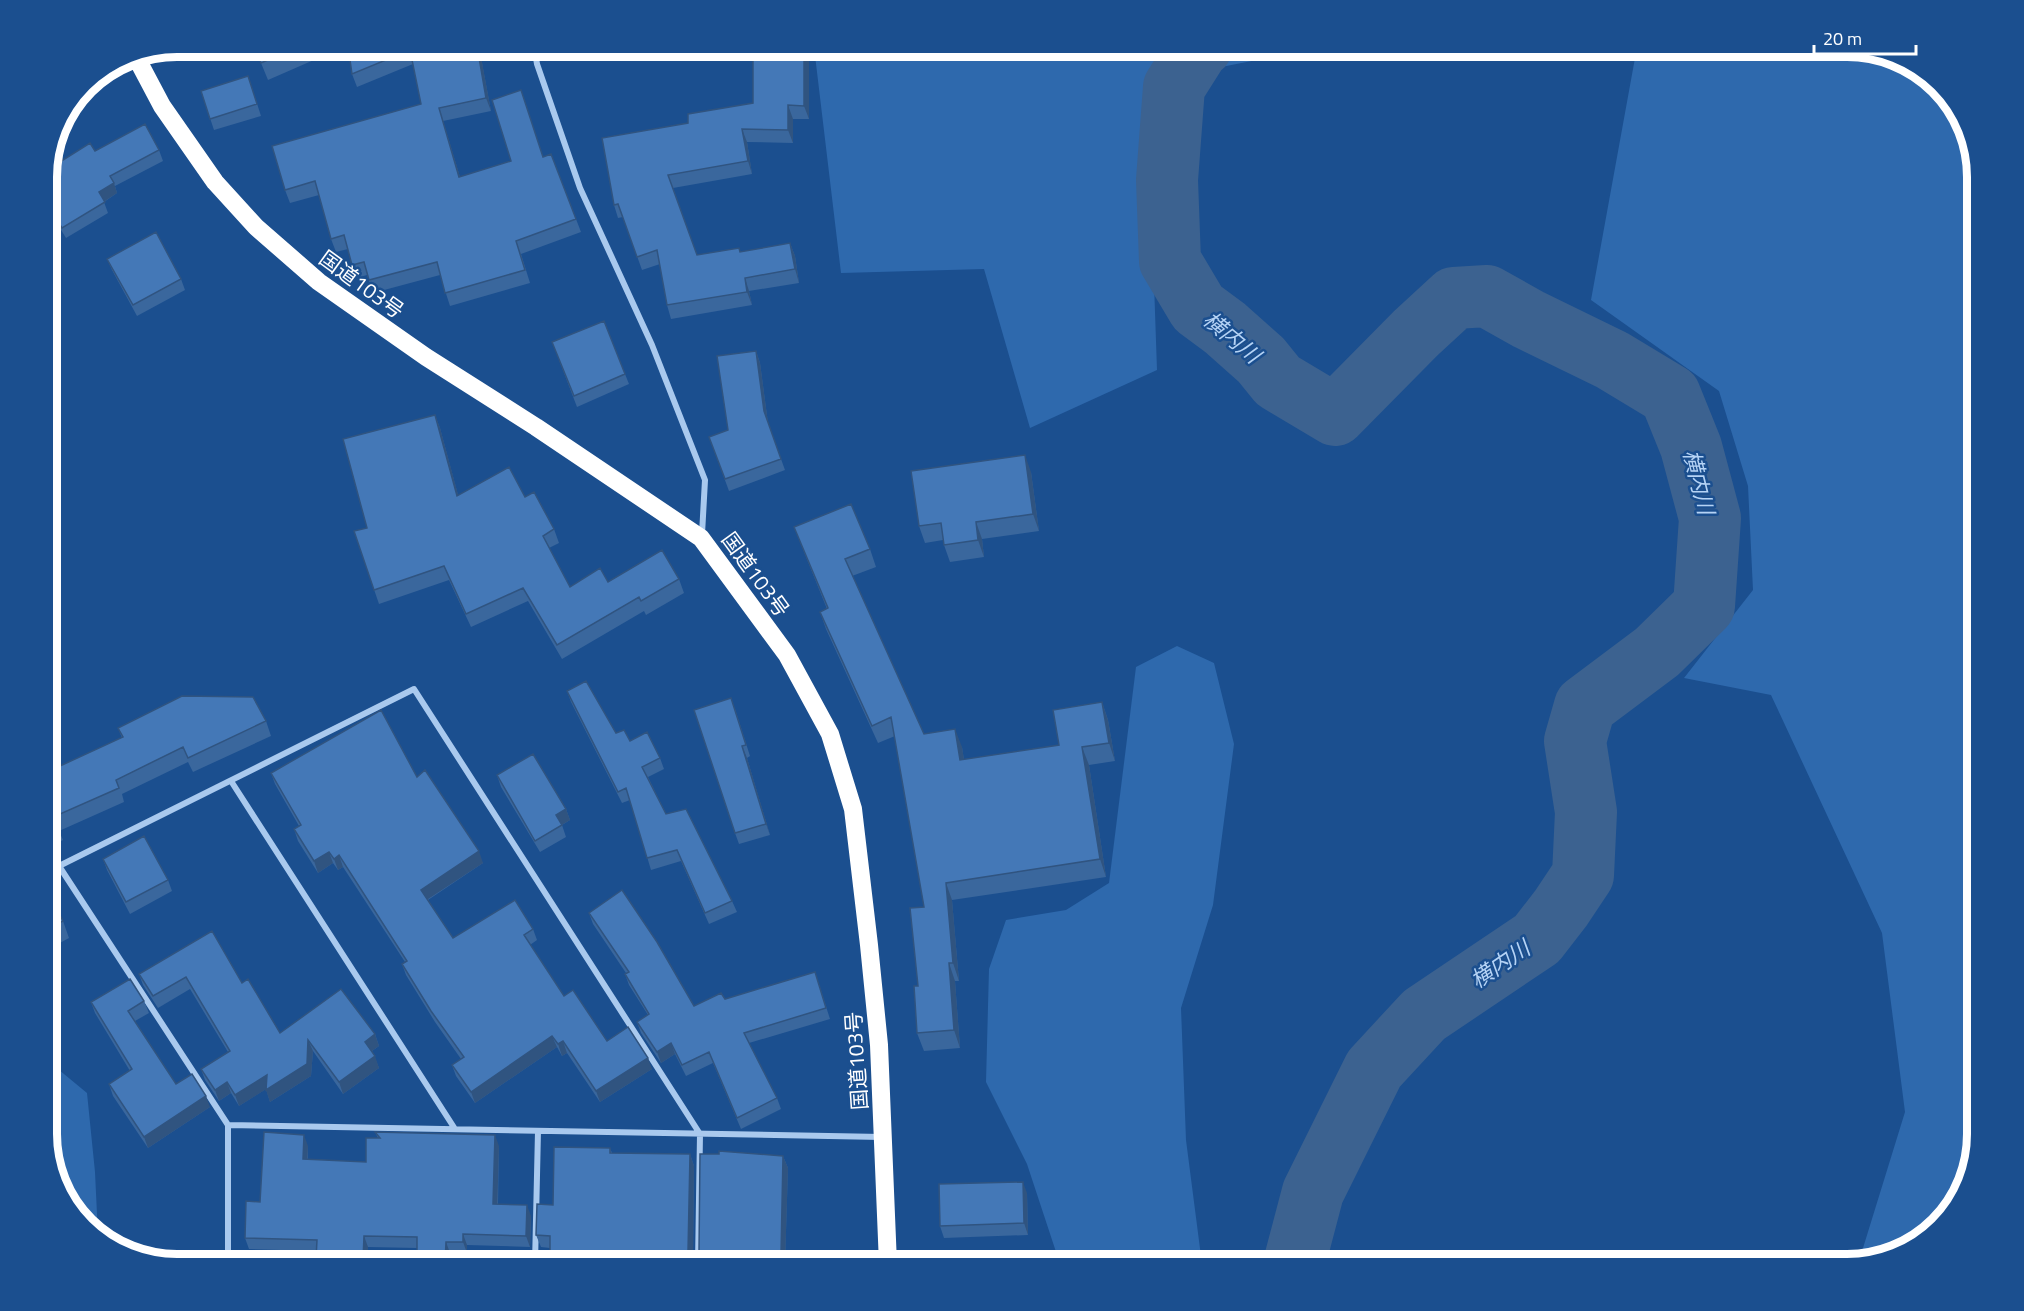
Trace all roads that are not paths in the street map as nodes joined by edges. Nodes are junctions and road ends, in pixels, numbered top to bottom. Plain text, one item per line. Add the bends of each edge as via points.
1 (536, 57) edge
2 (139, 63) edge
3 (701, 538) junction
4 (231, 781) junction
5 (59, 866) joint
6 (228, 1125) junction
7 (455, 1129) junction
8 (538, 1131) junction
9 (700, 1134) junction
10 (883, 1137) junction
11 (228, 1254) edge
12 (535, 1254) edge
13 (698, 1254) edge
14 (888, 1254) edge

1 - 3 street via 580,188 652,345 705,480
2 - 3 highway, 国道103号 via 162,106 215,182 256,227 319,282
3 - 10 highway, 国道103号 via 787,655 830,734 853,809 877,1023
4 - 5 street
4 - 7 street
4 - 9 street via 414,689
5 - 6 street
6 - 7 street
6 - 11 street
7 - 8 street
8 - 9 street
8 - 12 street
9 - 10 street
9 - 13 street
10 - 14 highway, 国道103号

